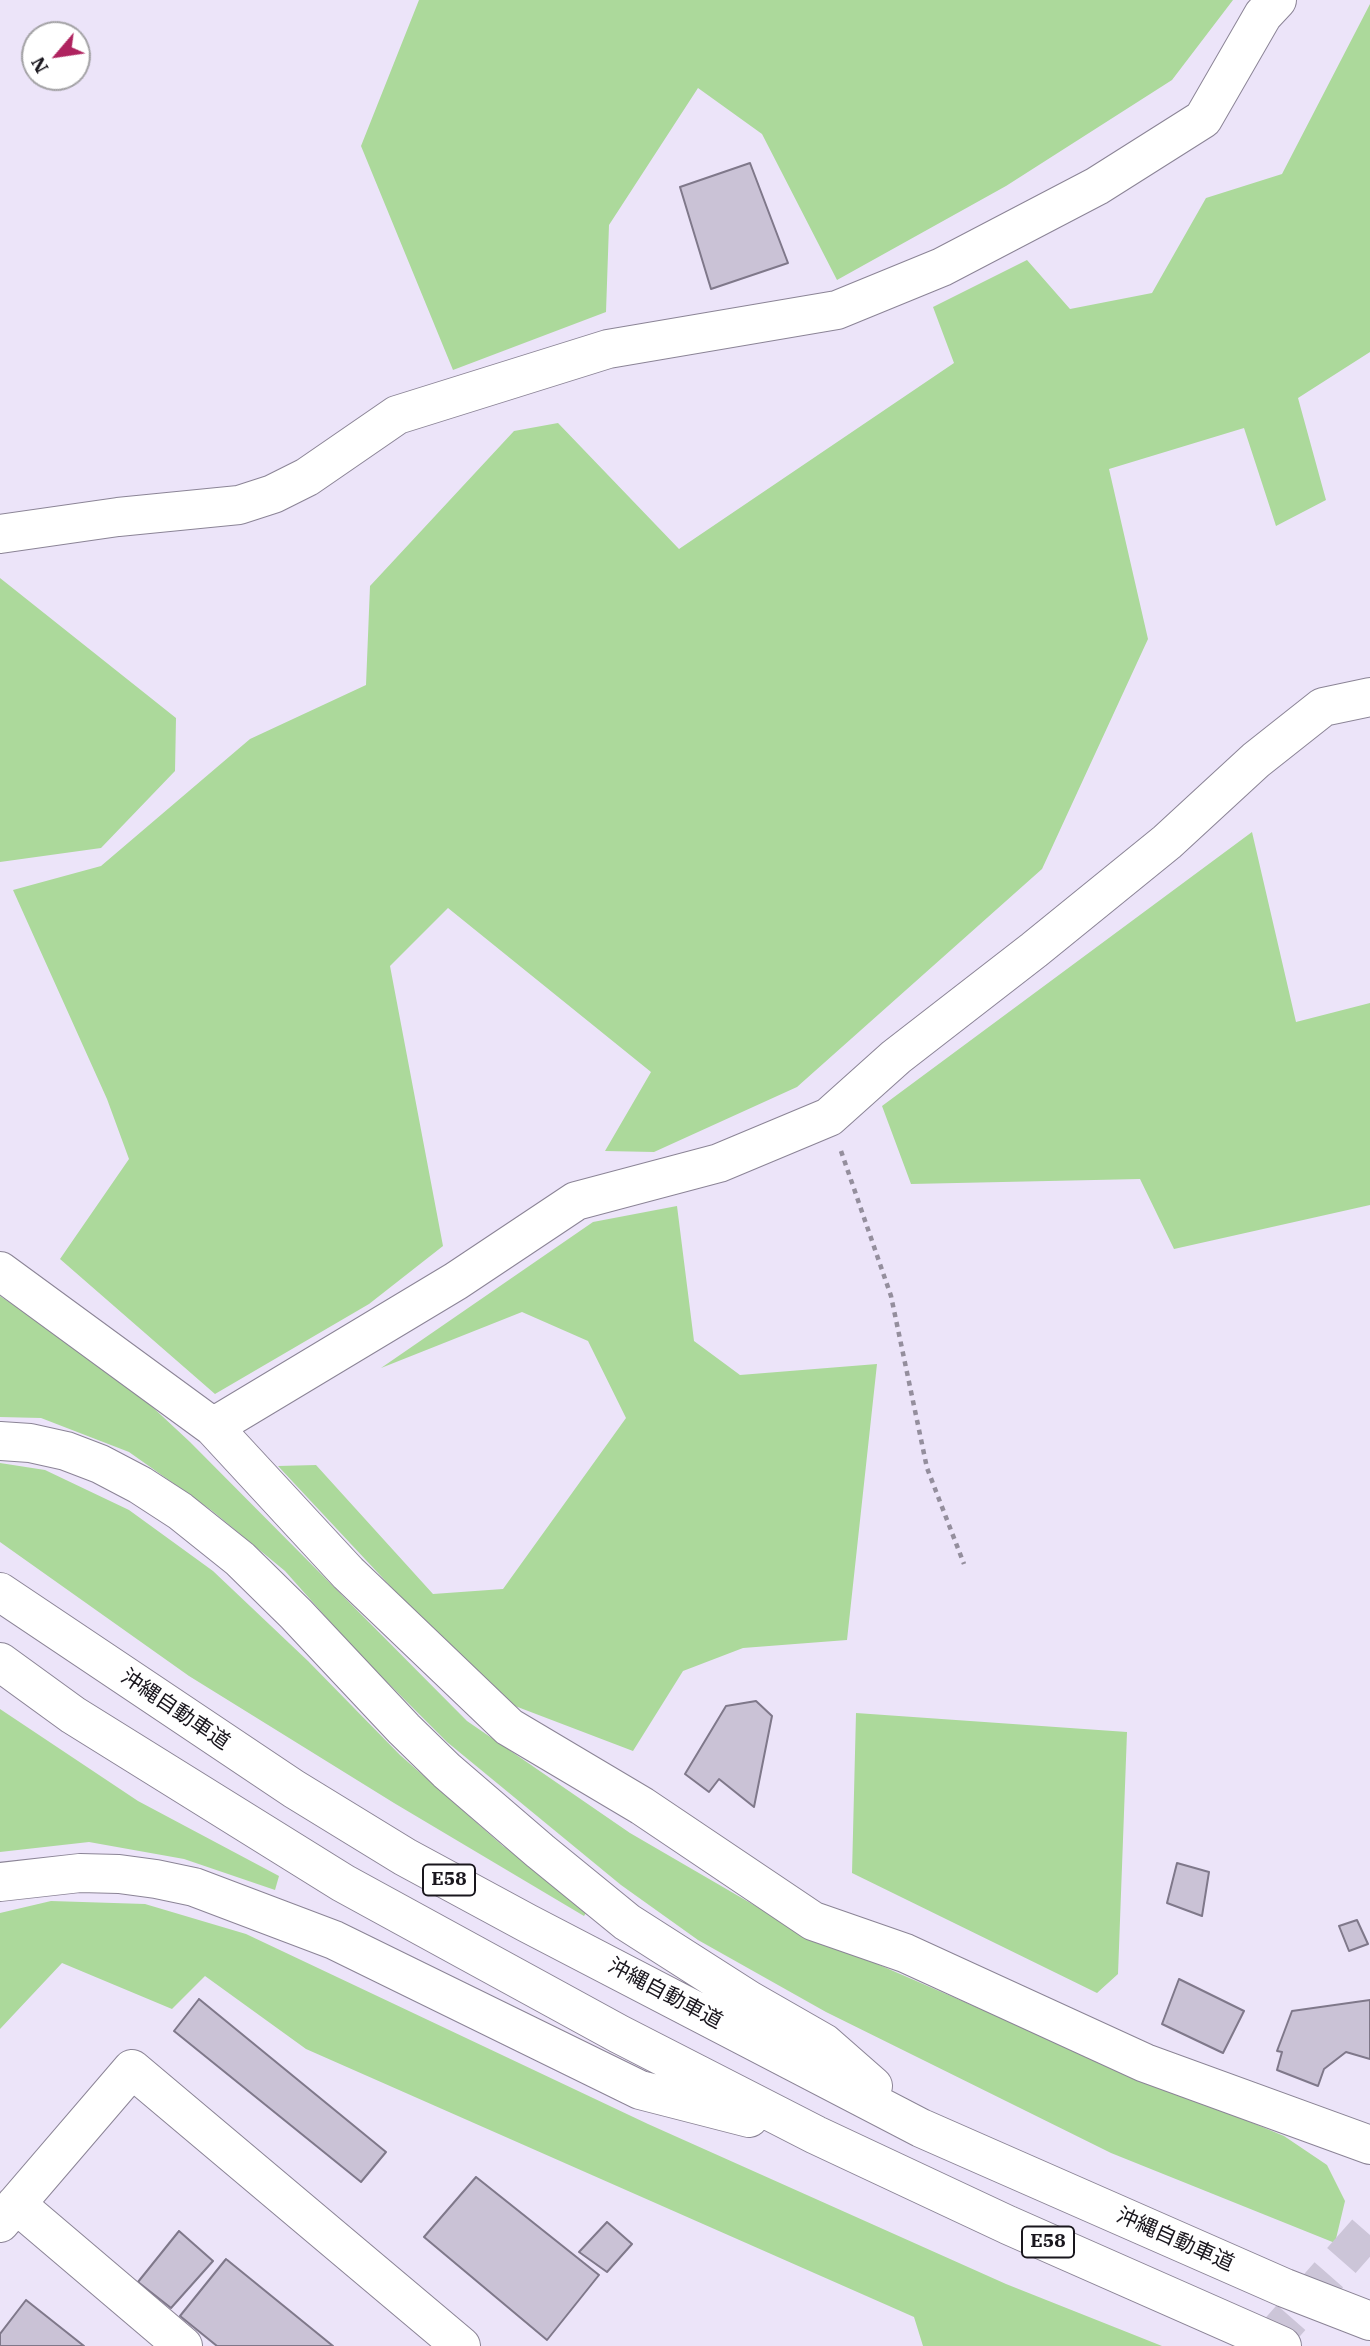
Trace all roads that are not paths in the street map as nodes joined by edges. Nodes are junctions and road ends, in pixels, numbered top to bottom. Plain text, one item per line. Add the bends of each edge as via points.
1 (1278, 0) edge
2 (0, 534) edge
3 (1370, 697) edge
4 (0, 1271) edge
5 (213, 1427) junction
6 (0, 1441) edge
7 (0, 1592) edge
8 (0, 1662) edge
9 (0, 1882) edge
10 (921, 2128) junction
11 (816, 2135) junction
12 (1370, 2145) edge
13 (8, 2214) edge
14 (1370, 2321) edge
15 (183, 2346) edge
16 (461, 2346) edge
17 (1282, 2346) edge

1 - 2 main road via 1263,15 1203,119 1097,187 930,272 837,310 608,349 397,415 307,477 239,505
3 - 5 main road via 1323,707 1256,760 1167,842 896,1057 829,1117 719,1163 576,1201 456,1281
4 - 5 main road
5 - 12 main road via 348,1573 509,1727 642,1806 813,1921 905,1953 1145,2063
6 - 10 main road via 66,1451 100,1464 180,1511 240,1559 447,1771 540,1851 627,1922 824,2043
7 - 10 main road, 沖縄自動車道 / E58 via 294,1789 405,1857
8 - 11 main road, E58 via 73,1715 343,1883
9 - 11 main road via 80,1872 194,1887 334,1940 640,2090
10 - 14 main road, 沖縄自動車道 / E58
11 - 17 main road, E58
13 - 15 main road
13 - 16 main road via 132,2069

